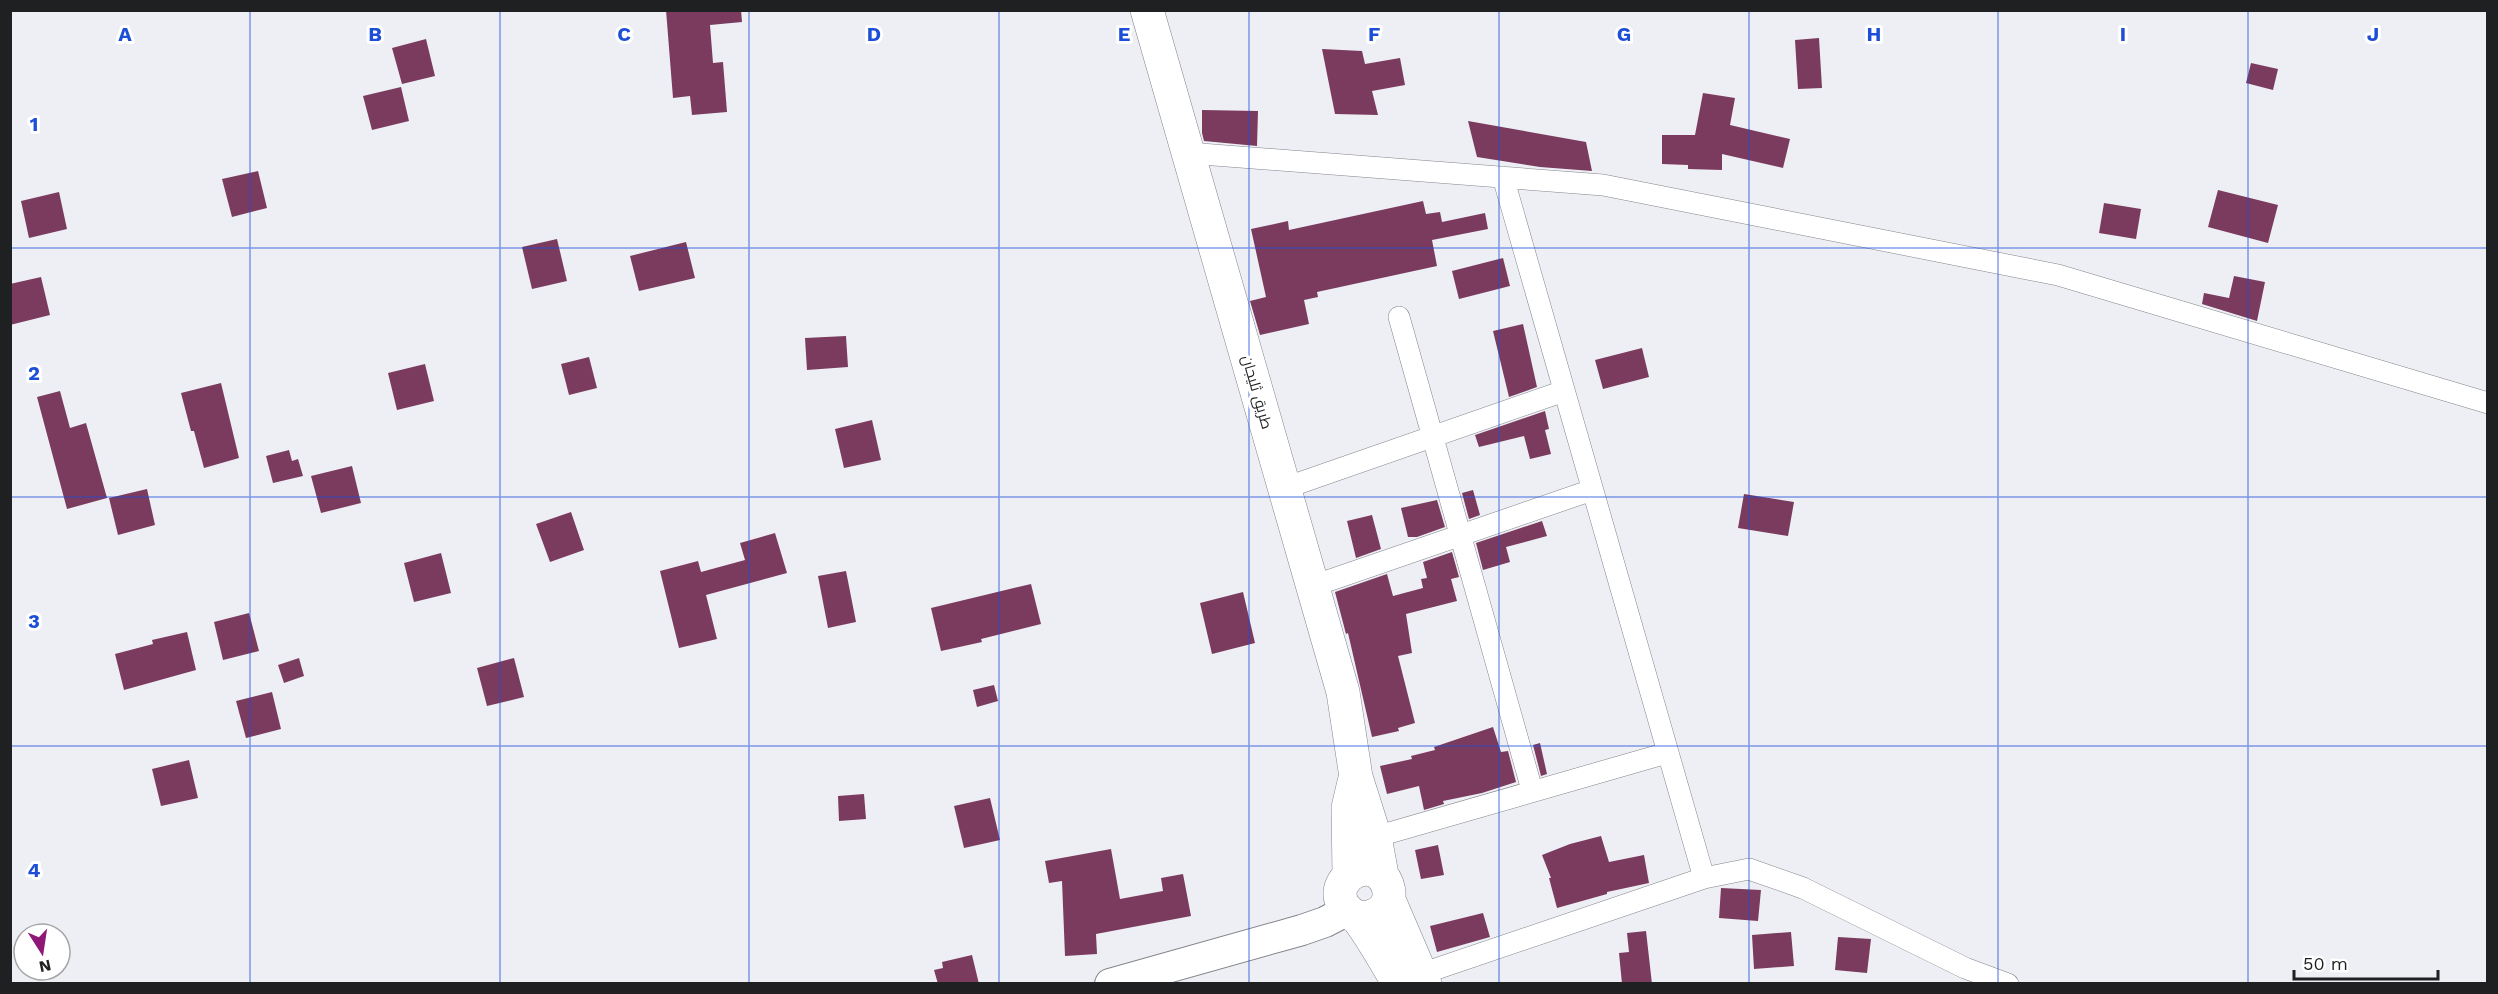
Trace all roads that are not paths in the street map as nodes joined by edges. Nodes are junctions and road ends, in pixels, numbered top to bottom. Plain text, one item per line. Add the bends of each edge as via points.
1 (1147, 10) edge
2 (1188, 153) junction
3 (1503, 177) junction
4 (1399, 317) dead end
5 (1564, 390) junction
6 (2487, 403) edge
7 (1433, 437) junction
8 (1285, 488) junction
9 (1592, 490) junction
10 (1461, 536) junction
11 (1312, 586) junction
12 (1667, 753) junction
13 (1356, 777) junction
14 (1532, 790) junction
15 (1375, 837) junction
16 (1349, 875) junction
17 (1704, 878) junction
18 (1385, 888) junction
19 (1352, 914) junction
20 (1413, 981) edge
21 (1110, 984) edge
22 (2008, 984) edge

1 - 2 main road, طريق ثليجان
2 - 3 street
2 - 8 main road, طريق ثليجان
3 - 5 street
3 - 6 street via 1603,185 2058,275
4 - 7 street
5 - 7 street
5 - 9 street
7 - 8 street
7 - 10 street
8 - 11 main road, طريق ثليجان
9 - 10 street
9 - 12 street
10 - 11 street
10 - 14 street
11 - 13 main road, طريق ثليجان via 1343,692
12 - 14 street
12 - 17 street
13 - 15 main road, طريق ثليجان
13 - 16 main road, طريق ثليجان via 1348,808
14 - 15 street
15 - 18 main road, طريق ثليجان
16 - 18 main road via 1371,870
16 - 19 main road via 1341,886 1340,899
17 - 20 street
17 - 22 street via 1749,870 1803,888 1965,968
18 - 19 main road via 1383,911 1371,918
18 - 20 main road, طريق ثليجان
19 - 20 main road
19 - 21 main road

